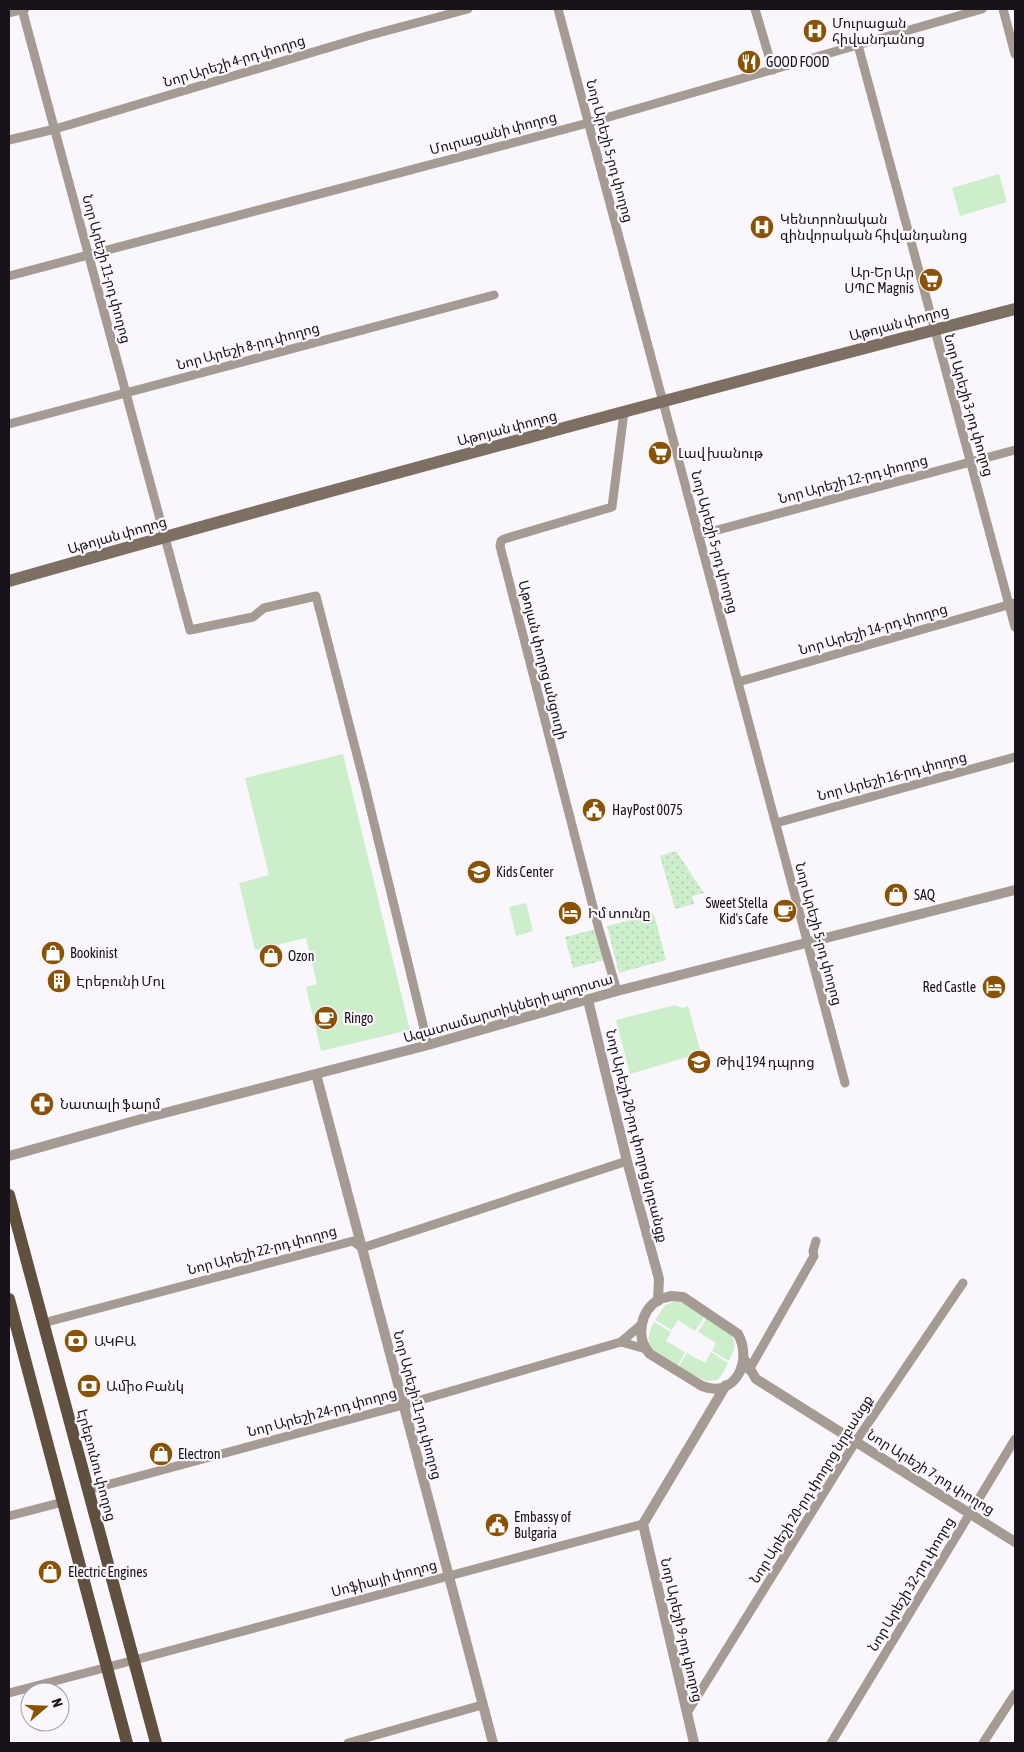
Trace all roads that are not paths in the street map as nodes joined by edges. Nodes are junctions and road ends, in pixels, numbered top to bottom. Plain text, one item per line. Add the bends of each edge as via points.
1 (23, 9) edge
2 (468, 9) edge
3 (558, 9) edge
4 (755, 9) edge
5 (982, 9) edge
6 (1003, 9) edge
7 (9, 13) edge
8 (858, 46) junction
9 (1015, 54) edge
10 (773, 70) junction
11 (588, 123) junction
12 (55, 129) junction
13 (9, 140) edge
14 (89, 255) junction
15 (9, 276) edge
16 (494, 295) dead end
17 (1015, 309) edge
18 (933, 330) junction
19 (126, 393) junction
20 (662, 400) junction
21 (624, 412) junction
22 (9, 424) edge
23 (1015, 450) edge
24 (970, 461) junction
25 (699, 535) junction
26 (165, 536) junction
27 (9, 581) edge
28 (1012, 604) edge
29 (1015, 627) edge
30 (738, 682) junction
31 (1015, 756) edge
32 (776, 823) junction
33 (1015, 890) edge
34 (808, 942) junction
35 (617, 991) junction
36 (588, 1000) junction
37 (428, 1045) junction
38 (316, 1074) junction
39 (845, 1083) dead end
40 (9, 1156) edge
41 (627, 1161) junction
42 (9, 1195) edge
43 (816, 1241) dead end
44 (362, 1248) junction
45 (659, 1279) junction
46 (963, 1283) dead end
47 (678, 1296) junction
48 (9, 1299) edge
49 (658, 1301) junction
50 (43, 1324) junction
51 (642, 1324) junction
52 (14, 1336) edge
53 (621, 1342) junction
54 (646, 1349) junction
55 (744, 1359) junction
56 (749, 1370) junction
57 (736, 1378) junction
58 (756, 1379) junction
59 (726, 1385) junction
60 (706, 1388) junction
61 (403, 1405) junction
62 (712, 1407) junction
63 (1015, 1440) edge
64 (856, 1441) junction
65 (88, 1490) junction
66 (63, 1502) junction
67 (970, 1513) junction
68 (9, 1516) edge
69 (643, 1524) junction
70 (1015, 1542) edge
71 (449, 1575) junction
72 (134, 1661) junction
73 (107, 1667) junction
74 (9, 1693) edge
75 (1015, 1694) edge
76 (482, 1705) junction
77 (687, 1713) junction
78 (127, 1743) edge
79 (156, 1743) edge
80 (348, 1743) edge
81 (492, 1743) edge
82 (694, 1743) edge
83 (831, 1743) edge
84 (984, 1743) edge

1 - 7 street
1 - 12 street, Նոր Արեշի 11-րդ փողոց
2 - 12 street, Նոր Արեշի 4-րդ փողոց
3 - 11 street, Նոր Արեշի 5-րդ փողոց
4 - 10 street
5 - 8 street, Մուրացանի փողոց
6 - 9 street
8 - 10 street, Մուրացանի փողոց
8 - 18 street, Նոր Արեշի 3-րդ փողոց
10 - 11 street, Մուրացանի փողոց
11 - 14 street, Մուրացանի փողոց
11 - 20 street, Նոր Արեշի 5-րդ փողոց
12 - 13 street, Նոր Արեշի 4-րդ փողոց
12 - 14 street, Նոր Արեշի 11-րդ փողոց
14 - 15 street, Մուրացանի փողոց
14 - 19 street, Նոր Արեշի 11-րդ փողոց
16 - 19 street, Նոր Արեշի 8-րդ փողոց
17 - 18 main road, Աթոյան փողոց
18 - 20 main road, Աթոյան փողոց
18 - 24 street, Նոր Արեշի 3-րդ փողոց
19 - 22 street, Նոր Արեշի 8-րդ փողոց
19 - 26 street, Նոր Արեշի 11-րդ փողոց
20 - 21 main road, Աթոյան փողոց
20 - 25 street, Նոր Արեշի 5-րդ փողոց
21 - 26 main road, Աթոյան փողոց
21 - 35 street, Աթոյան փողոց անցուղի via 612,507 504,539 500,546
23 - 24 street, Նոր Արեշի 12-րդ փողոց
24 - 25 street, Նոր Արեշի 12-րդ փողոց
24 - 28 street, Նոր Արեշի 3-րդ փողոց
25 - 30 street, Նոր Արեշի 5-րդ փողոց
26 - 27 main road, Աթոյան փողոց
26 - 37 street, Նոր Արեշի 11-րդ փողոց via 190,630 253,617 264,608 316,596
28 - 29 street, Նոր Արեշի 3-րդ փողոց
28 - 30 street, Նոր Արեշի 14-րդ փողոց
30 - 32 street, Նոր Արեշի 5-րդ փողոց
31 - 32 street, Նոր Արեշի 16-րդ փողոց
32 - 34 street, Նոր Արեշի 5-րդ փողոց
33 - 34 street, Ազատամարտիկների պողոտա
34 - 35 street, Ազատամարտիկների պողոտա
34 - 39 street, Նոր Արեշի 5-րդ փողոց
35 - 36 street, Ազատամարտիկների պողոտա
36 - 37 street, Ազատամարտիկների պողոտա
36 - 41 street, Նոր Արեշի 20-րդ փողոց նրբանցք
37 - 38 street, Ազատամարտիկների պողոտա
38 - 40 street, Ազատամարտիկների պողոտա
38 - 44 street, Նոր Արեշի 11-րդ փողոց
41 - 44 street, Նոր Արեշի 22-րդ փողոց
41 - 45 street, Նոր Արեշի 20-րդ փողոց նրբանցք
42 - 50 main road, Էրեբունու փողոց
43 - 56 street via 814,1256
44 - 50 street, Նոր Արեշի 22-րդ փողոց via 353,1241
44 - 61 street, Նոր Արեշի 11-րդ փողոց
45 - 47 street
45 - 49 street, Նոր Արեշի 20-րդ փողոց նրբանցք
46 - 64 street, Նոր Արեշի 20-րդ փողոց նրբանցք
47 - 49 street
47 - 55 street via 738,1334
48 - 52 main road
49 - 51 street via 651,1306
50 - 65 main road, Էրեբունու փողոց
51 - 53 street, Նոր Արեշի 24-րդ փողոց
51 - 54 street
52 - 66 main road
53 - 54 street
53 - 61 street, Նոր Արեշի 24-րդ փողոց
54 - 60 street
55 - 56 street, Նոր Արեշի 7-րդ փողոց
55 - 57 street
56 - 58 street, Նոր Արեշի 7-րդ փողոց
57 - 58 street, Նոր Արեշի 7-րդ փողոց
57 - 59 street
58 - 64 street, Նոր Արեշի 7-րդ փողոց
59 - 60 street
59 - 62 street
60 - 62 street
61 - 65 street, Նոր Արեշի 24-րդ փողոց
61 - 71 street, Նոր Արեշի 11-րդ փողոց
62 - 69 street
63 - 67 street, Նոր Արեշի 32-րդ փողոց
64 - 67 street, Նոր Արեշի 7-րդ փողոց
64 - 77 street, Նոր Արեշի 20-րդ փողոց նրբանցք
65 - 72 main road, Էրեբունու փողոց
66 - 68 street
66 - 73 main road
67 - 70 street, Նոր Արեշի 7-րդ փողոց
67 - 83 street, Նոր Արեշի 32-րդ փողոց
69 - 71 street, Սոֆիայի փողոց
69 - 77 street, Նոր Արեշի 9-րդ փողոց
71 - 72 street, Սոֆիայի փողոց
71 - 76 street, Նոր Արեշի 11-րդ փողոց
72 - 73 street, Սոֆիայի փողոց
72 - 79 main road, Էրեբունու փողոց
73 - 74 street
73 - 78 main road
75 - 84 street
76 - 80 street
76 - 81 street, Նոր Արեշի 11-րդ փողոց
77 - 82 street, Նոր Արեշի 9-րդ փողոց

